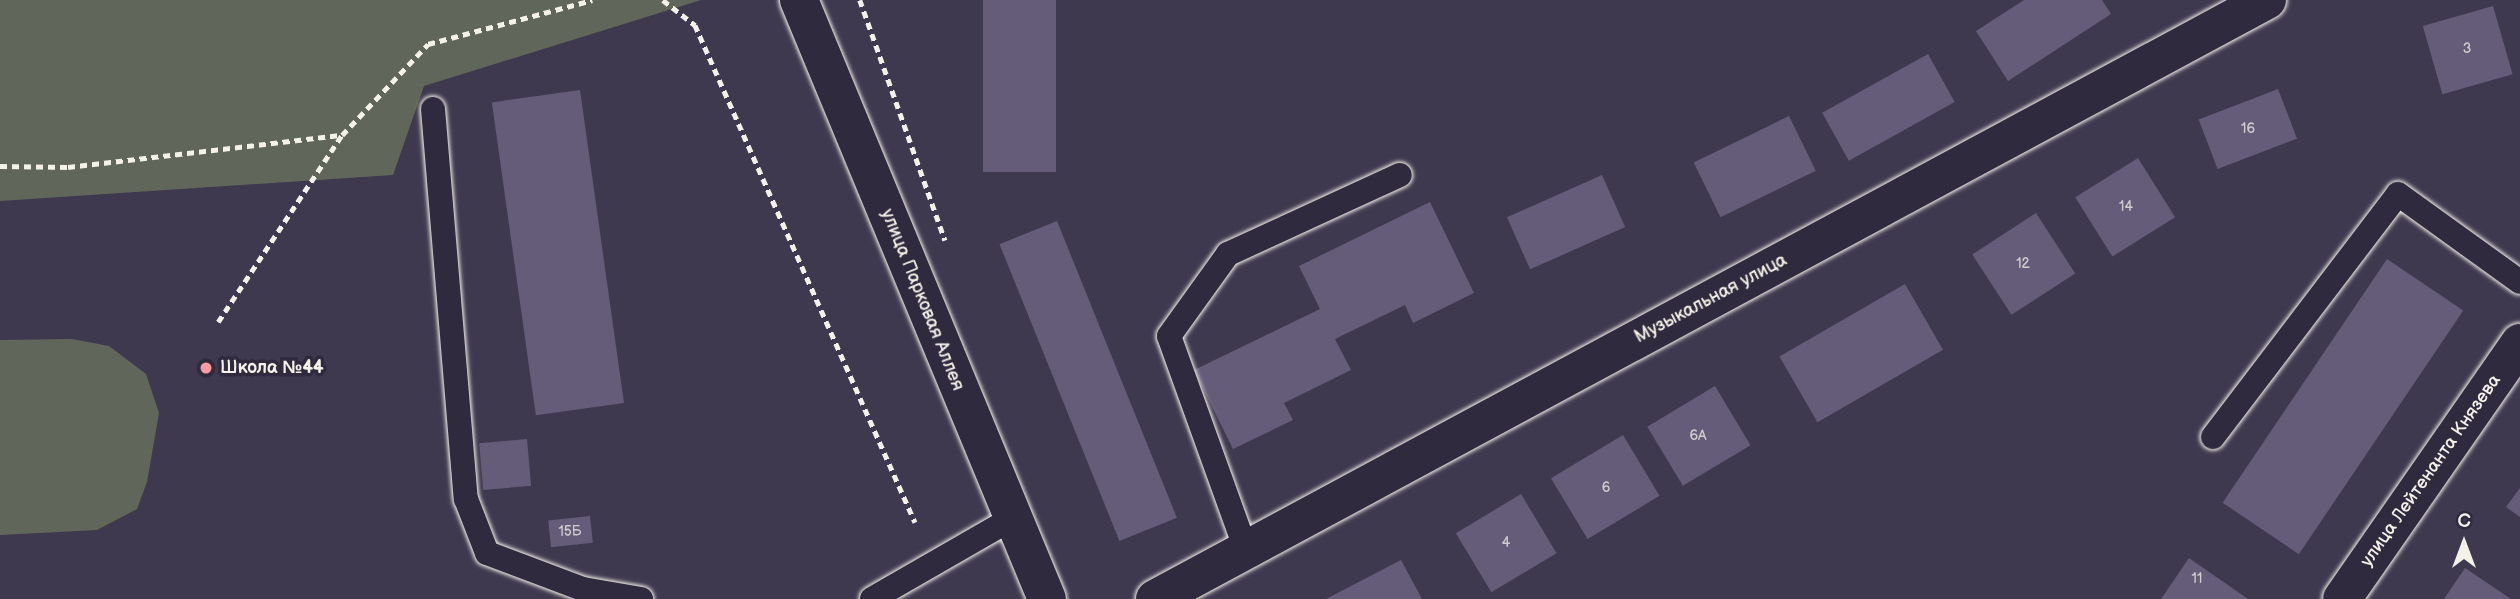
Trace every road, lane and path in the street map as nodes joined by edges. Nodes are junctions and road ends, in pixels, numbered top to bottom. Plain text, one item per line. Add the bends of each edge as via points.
1 (592, 0) edge
2 (663, 0) edge
3 (799, 0) edge
4 (2267, 0) edge
5 (433, 109) dead end
6 (342, 135) junction
7 (0, 166) edge
8 (1400, 175) dead end
9 (2520, 282) edge
10 (218, 322) dead end
11 (2520, 343) edge
12 (2213, 437) dead end
13 (1011, 519) junction
14 (915, 522) dead end
15 (1246, 550) junction
16 (641, 599) edge
17 (872, 599) edge
18 (1048, 599) edge
19 (1155, 599) edge
20 (2342, 599) edge

1 - 6 path via 428,44
2 - 14 path via 695,25
3 - 13 street, улица Парковая Аллея
4 - 15 street, Музыкальная улица
5 - 16 lane via 466,499 487,553 583,589
6 - 7 path via 68,167
6 - 10 path
8 - 15 lane via 1228,254 1169,336
9 - 12 lane via 2399,194
11 - 20 street, улица Лейтенанта Князева
13 - 17 lane
13 - 18 street, улица Парковая Аллея
15 - 19 street, Музыкальная улица

